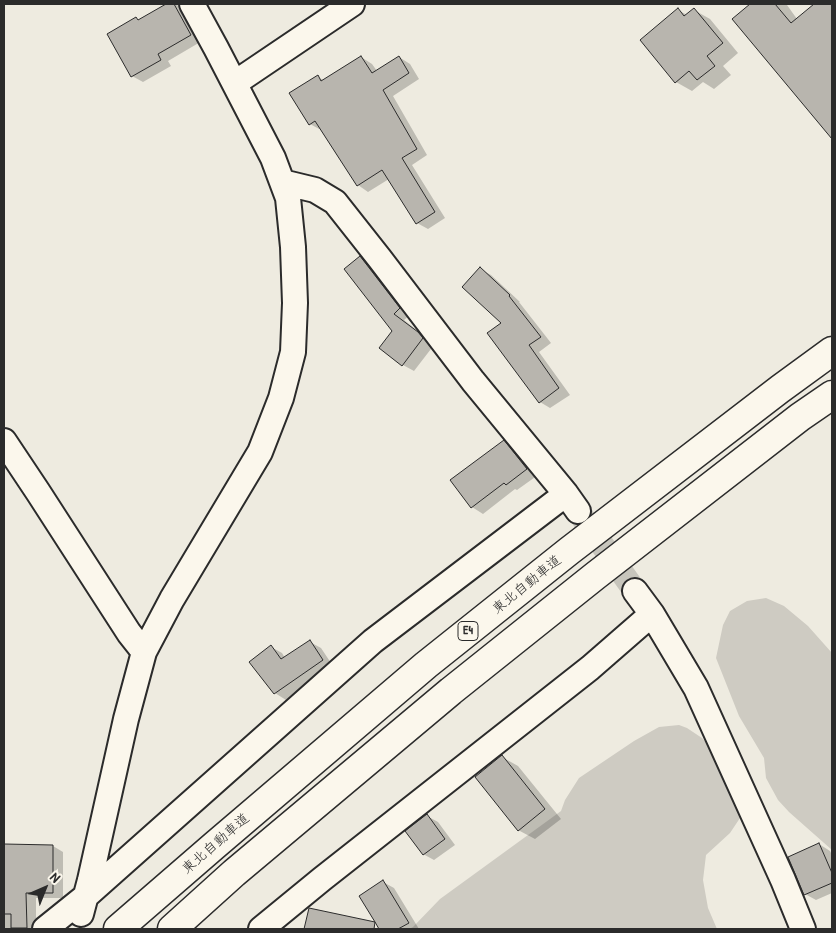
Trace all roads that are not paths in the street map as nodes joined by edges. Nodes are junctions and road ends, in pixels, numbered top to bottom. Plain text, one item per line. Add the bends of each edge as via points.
1 (192, 4) edge
2 (352, 4) edge
3 (235, 83) junction
4 (282, 182) junction
5 (832, 351) edge
6 (832, 395) edge
7 (4, 441) edge
8 (635, 591) tunnel mouth
9 (652, 614) junction
10 (144, 652) junction
11 (84, 905) junction
12 (45, 929) edge
13 (118, 929) edge
14 (172, 929) edge
15 (261, 929) edge
16 (803, 929) edge

1 - 3 street
2 - 3 street
3 - 4 street
4 - 10 street via 288,198 295,303 293,352 280,398 260,452
4 - 11 street via 315,190 335,202 479,389 572,502 373,641
5 - 13 highway, 東北自動車道 / E4 via 568,551 426,665
6 - 14 highway via 451,692 234,873
7 - 10 street
8 - 9 street
9 - 15 street via 590,668
9 - 16 street via 696,688
10 - 11 street
11 - 12 street

